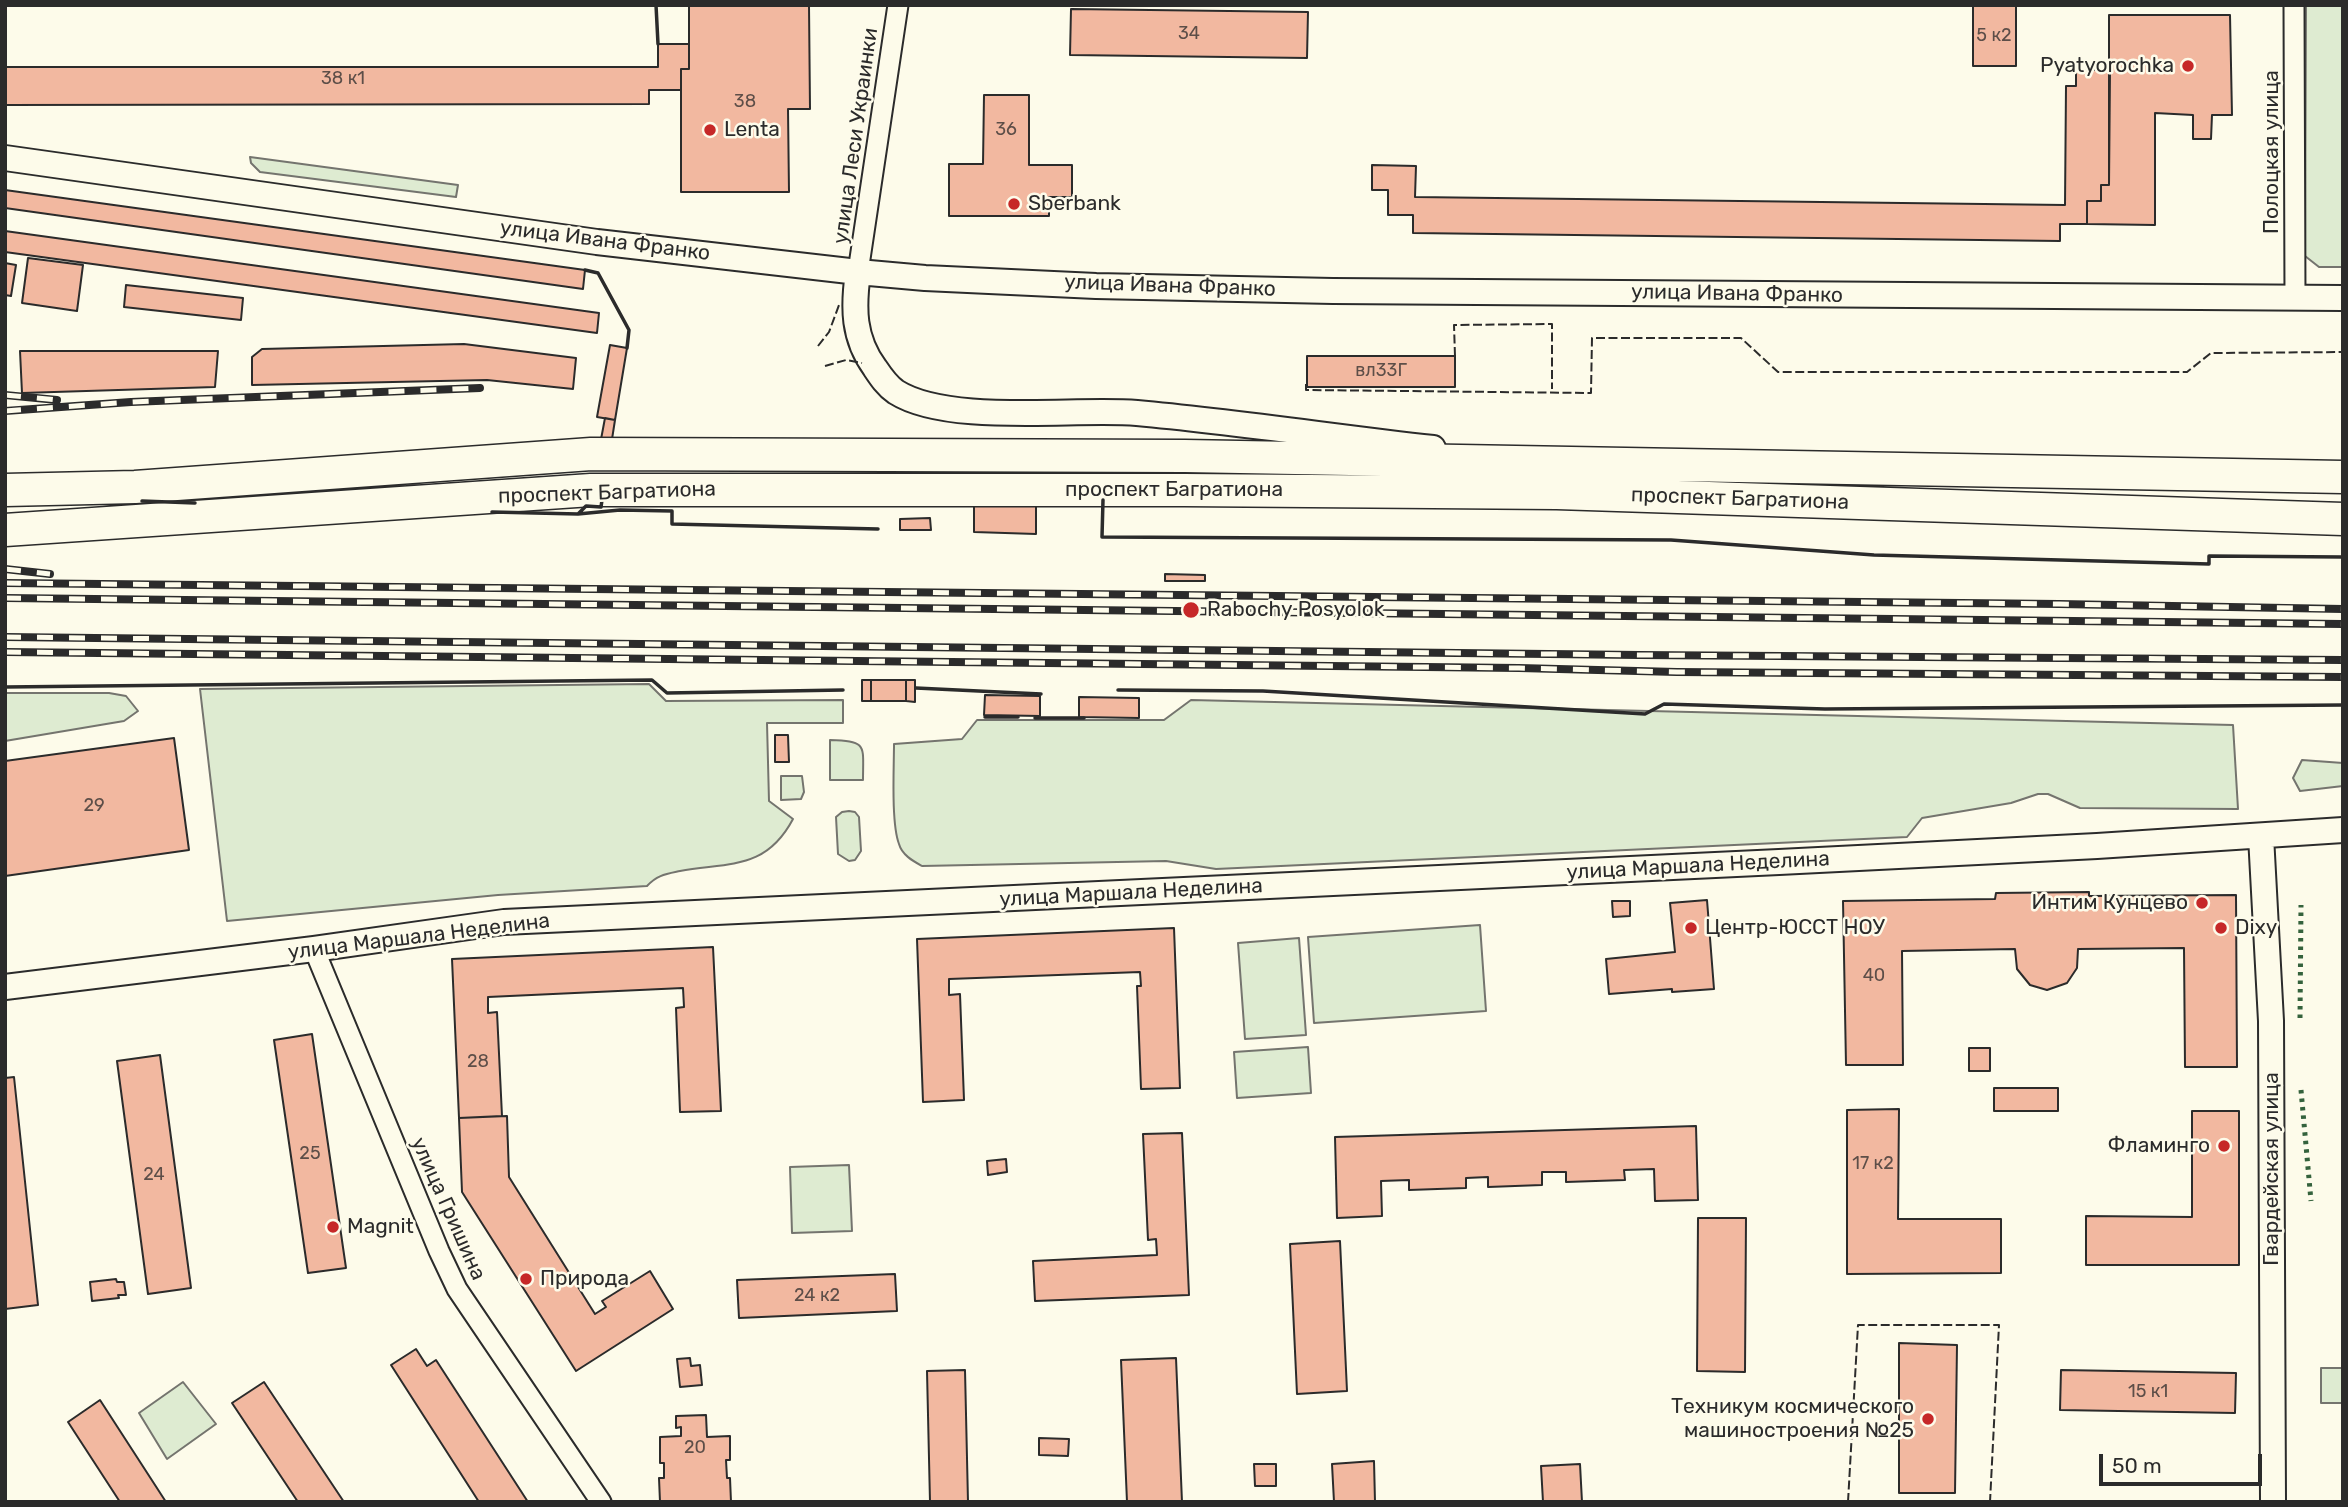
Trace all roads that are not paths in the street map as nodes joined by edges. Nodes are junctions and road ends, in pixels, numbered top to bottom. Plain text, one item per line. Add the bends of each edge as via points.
1 (898, 5) edge
2 (2294, 5) edge
3 (5, 158) edge
4 (858, 272) junction
5 (2295, 298) junction
6 (2343, 298) edge
7 (1559, 461) junction
8 (2343, 477) edge
9 (5, 490) edge
10 (2343, 519) edge
11 (5, 530) edge
12 (2343, 830) edge
13 (2261, 836) junction
14 (314, 949) junction
15 (5, 986) edge
16 (601, 1502) edge
17 (2273, 1502) edge

1 - 4 street, улица Леси Украинки
2 - 5 street, Полоцкая улица
3 - 4 street, улица Ивана Франко via 597,242
4 - 5 street, улица Ивана Франко via 1096,286 1333,291
4 - 7 street via 854,318 864,351 895,391 931,405 975,411 1135,413
5 - 6 street, улица Ивана Франко
7 - 8 main road, проспект Багратиона
7 - 9 main road, проспект Багратиона via 591,454 135,487
10 - 11 main road, проспект Багратиона via 1557,493 591,489
12 - 13 street, улица Маршала Неделина
13 - 14 street, улица Маршала Неделина via 504,922
13 - 17 street, Гвардейская улица via 2271,1021
14 - 15 street, улица Маршала Неделина
14 - 16 street, улица Гришина via 457,1289

